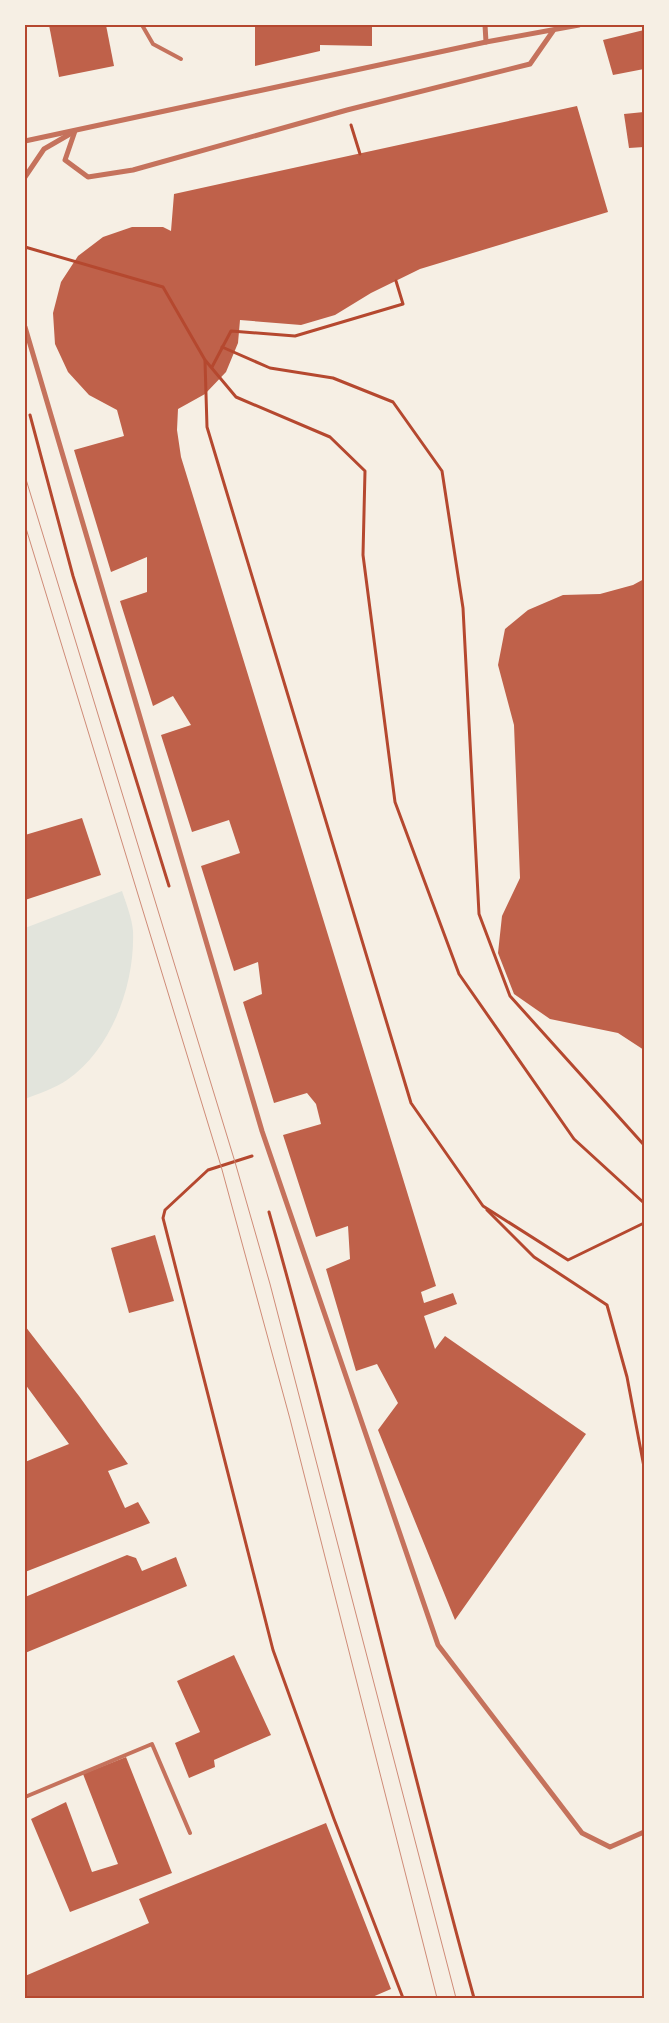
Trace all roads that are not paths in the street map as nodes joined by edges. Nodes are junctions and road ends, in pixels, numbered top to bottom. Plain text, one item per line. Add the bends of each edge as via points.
1 (142, 25) edge
2 (485, 25) edge
3 (579, 25) edge
4 (553, 31) junction
5 (486, 42) junction
6 (181, 59) dead end
7 (75, 131) junction
8 (25, 141) edge
9 (25, 177) edge
10 (25, 327) edge
11 (25, 1797) edge
12 (644, 1832) edge
13 (190, 1833) dead end

1 - 6 lane via 153,44
2 - 5 street
3 - 4 street
4 - 5 street
4 - 7 street via 530,64 347,110 133,170 88,177 65,160
5 - 7 street
7 - 8 street
7 - 9 street via 44,149
10 - 12 street via 262,1131 438,1645 582,1833 610,1847
11 - 13 lane via 152,1744

